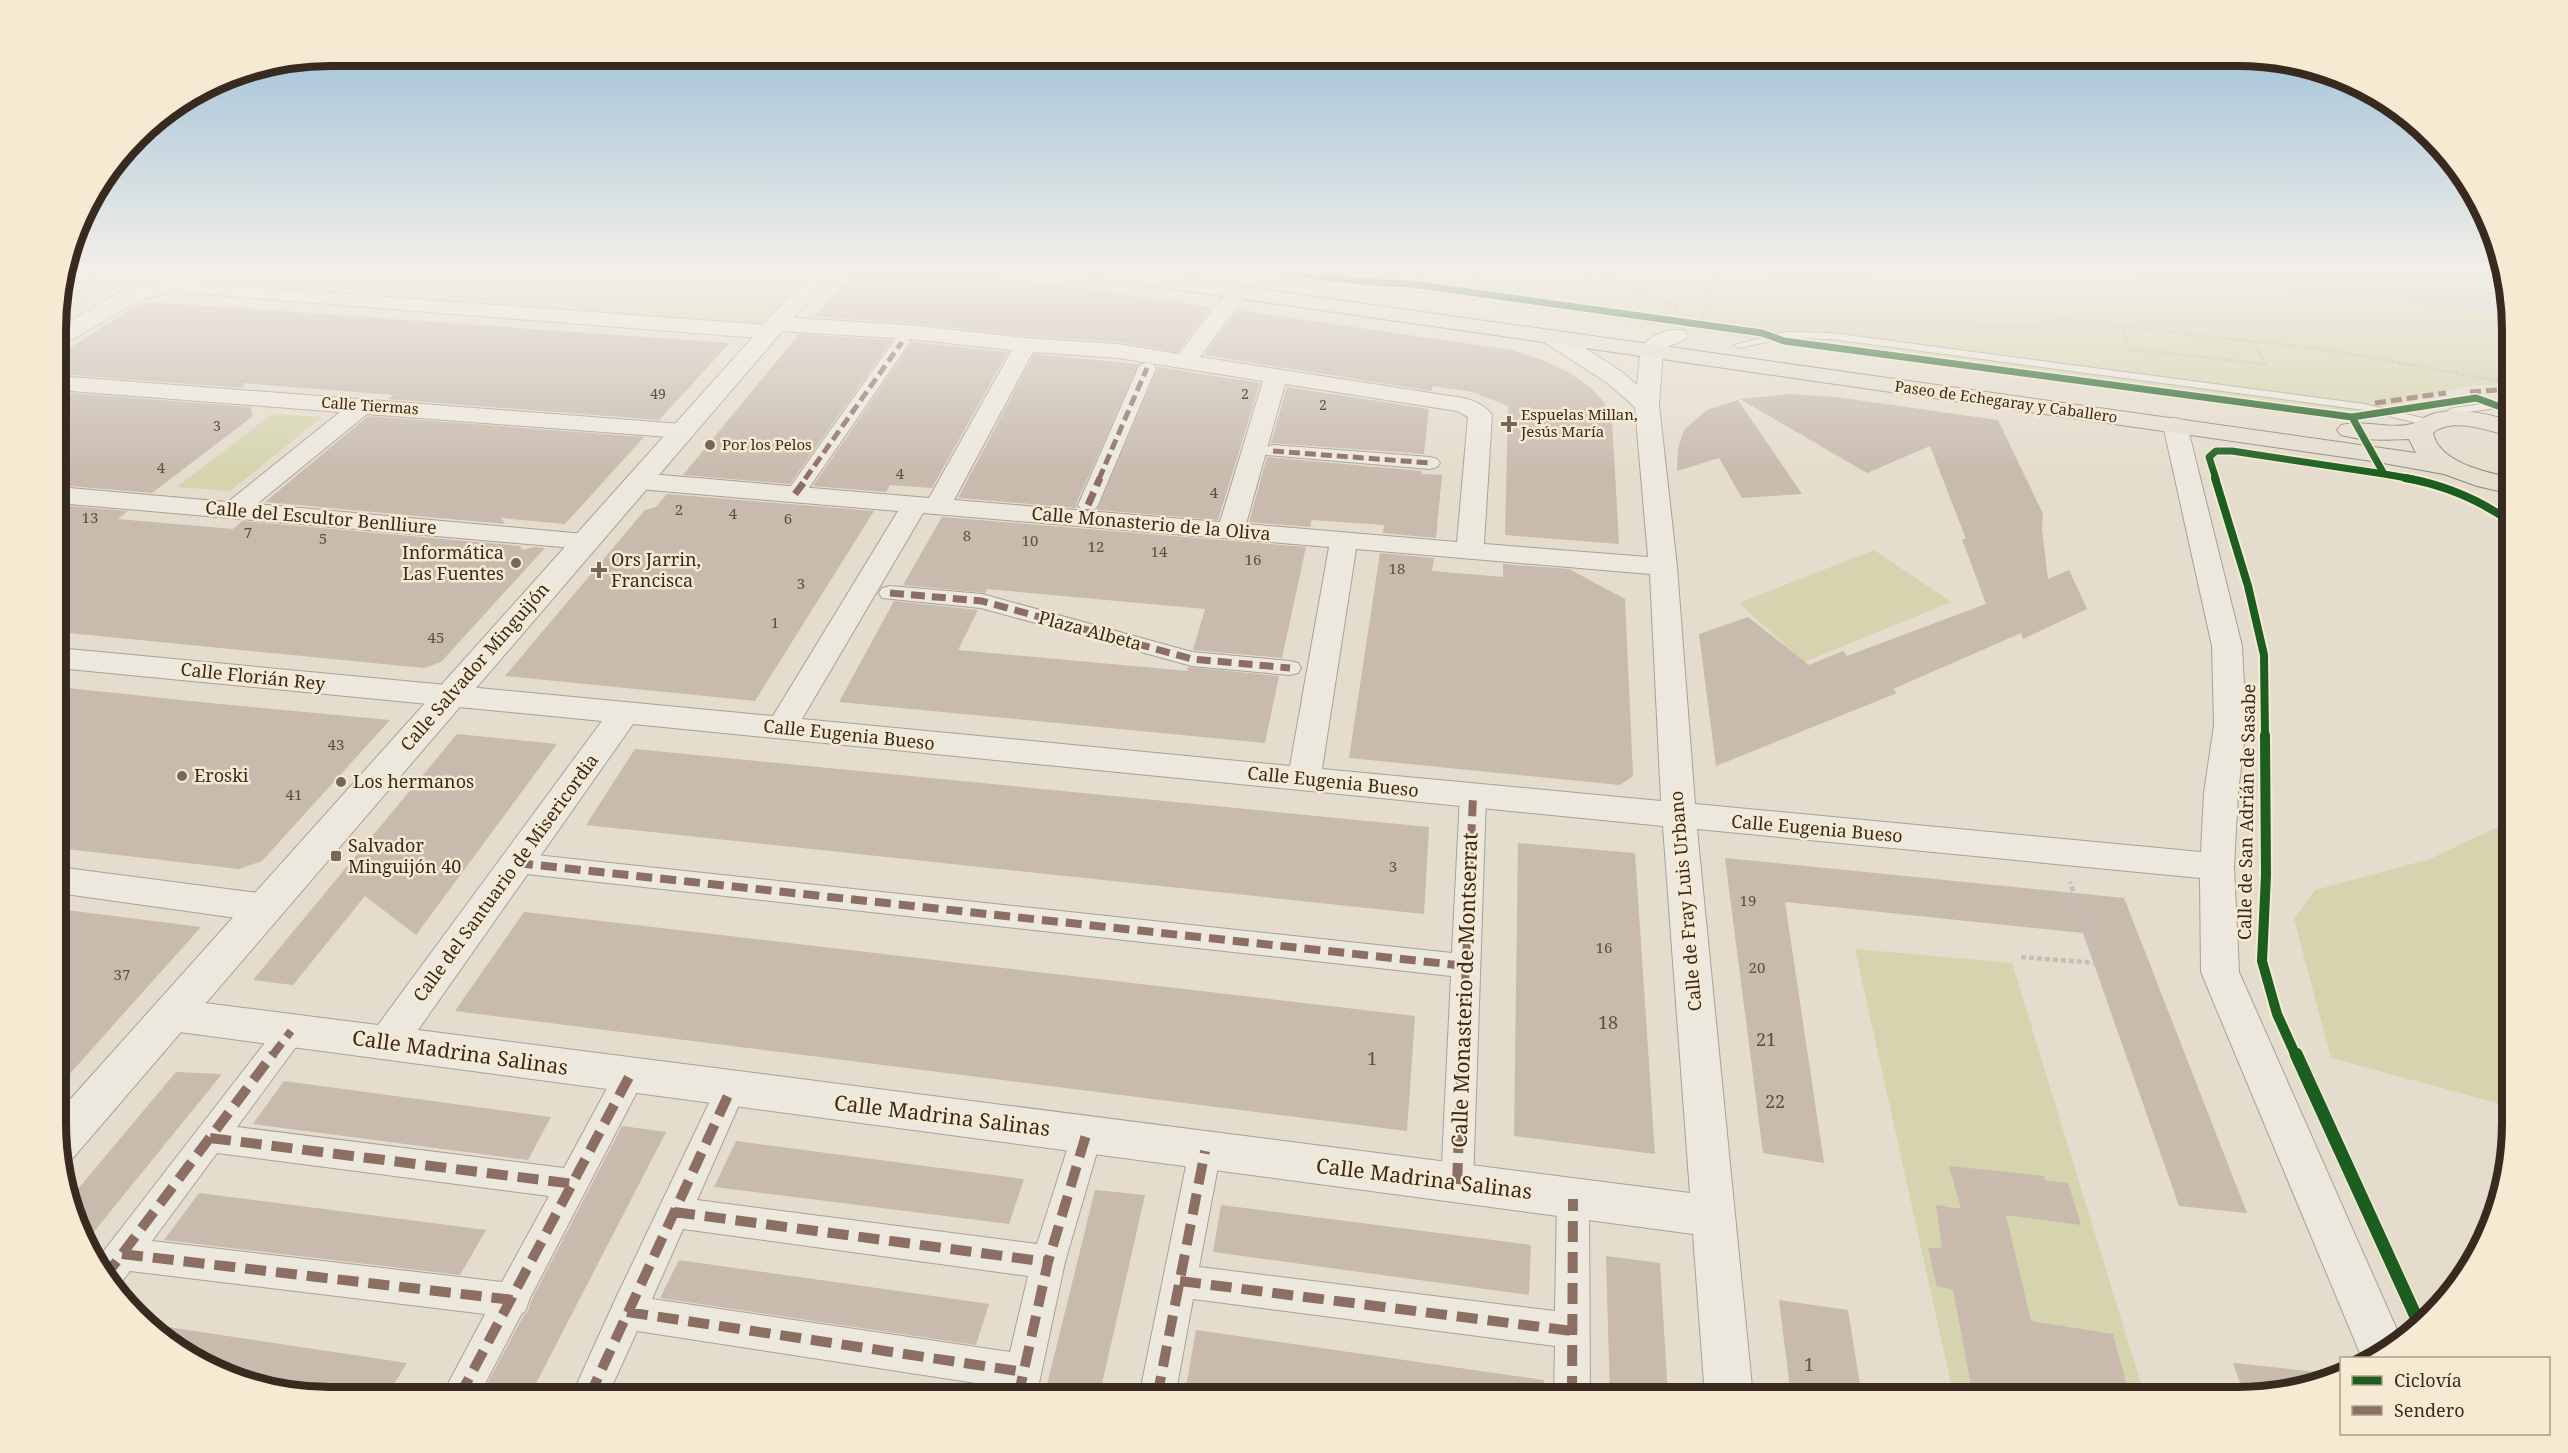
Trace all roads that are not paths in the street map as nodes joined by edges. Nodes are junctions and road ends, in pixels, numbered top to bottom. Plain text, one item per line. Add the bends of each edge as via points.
1 (762, 340) edge
2 (979, 340) edge
3 (1201, 340) edge
4 (1555, 340) edge
5 (1565, 340) edge
6 (1661, 340) edge
7 (1724, 340) edge
8 (1761, 340) edge
9 (1861, 340) edge
10 (902, 342) dead end
11 (1026, 345) junction
12 (1739, 345) junction
13 (1651, 352) junction
14 (1185, 361) junction
15 (1147, 368) dead end
16 (1276, 376) junction
17 (66, 384) edge
18 (363, 405) junction
19 (1647, 405) junction
20 (2502, 405) edge
21 (2175, 425) junction
22 (2428, 425) junction
23 (2502, 426) edge
24 (682, 431) junction
25 (1273, 451) dead end
26 (1430, 463) dead end
27 (2461, 471) junction
28 (639, 481) junction
29 (2502, 483) edge
30 (795, 494) junction
31 (66, 496) edge
32 (2502, 496) edge
33 (926, 505) junction
34 (1088, 505) dead end
35 (234, 510) junction
36 (1231, 531) junction
37 (1344, 540) junction
38 (585, 542) junction
39 (1470, 551) junction
40 (1663, 567) junction
41 (890, 593) dead end
42 (66, 659) edge
43 (1290, 668) dead end
44 (449, 697) junction
45 (625, 713) junction
46 (781, 729) junction
47 (1304, 779) junction
48 (1473, 796) junction
49 (1678, 815) junction
50 (517, 863) junction
51 (2217, 867) junction
52 (66, 881) edge
53 (265, 908) junction
54 (1466, 966) junction
55 (172, 1015) junction
56 (291, 1031) junction
57 (387, 1043) junction
58 (630, 1076) junction
59 (731, 1089) junction
60 (67, 1134) edge
61 (1086, 1135) junction
62 (210, 1138) junction
63 (1205, 1150) junction
64 (573, 1184) junction
65 (1457, 1184) junction
66 (1573, 1198) junction
67 (674, 1212) junction
68 (1712, 1216) junction
69 (1048, 1262) junction
70 (113, 1266) edge
71 (1180, 1281) junction
72 (513, 1300) junction
73 (627, 1312) junction
74 (1572, 1331) junction
75 (2380, 1345) edge
76 (1021, 1384) edge
77 (465, 1387) edge
78 (593, 1387) edge
79 (1159, 1387) edge
80 (1572, 1387) edge
81 (1728, 1387) edge

1 - 24 street, Calle Salvador Minguijón
2 - 11 street
3 - 14 street
4 - 19 street via 1614,377
5 - 13 main road, Paseo de Echegaray y Caballero
6 - 13 street
7 - 12 main road, Paseo de Echegaray y Caballero
8 - 12 lane
9 - 22 lane via 2364,407
10 - 30 street
11 - 14 street via 1118,351
11 - 33 street
12 - 22 main road, Paseo de Echegaray y Caballero via 2335,429 2378,433
13 - 19 street, Calle de Fray Luis Urbano
13 - 21 main road, Paseo de Echegaray y Caballero
14 - 16 street
15 - 34 street
16 - 36 street
16 - 39 street via 1463,405 1478,412
17 - 18 street, Calle Tiermas
18 - 24 street, Calle Tiermas
18 - 35 street
19 - 40 street, Calle de Fray Luis Urbano
20 - 22 lane via 2457,410
21 - 27 main road, Paseo de Echegaray y Caballero via 2406,458
21 - 51 street, Calle de San Adrián de Sasabe via 2228,646 2230,725
22 - 23 main road, Paseo de Echegaray y Caballero via 2481,421
22 - 27 main road via 2422,444
24 - 28 street, Calle Salvador Minguijón
25 - 26 street
27 - 29 main road, Paseo de Echegaray y Caballero
27 - 32 main road
28 - 30 street, Calle Monasterio de la Oliva
28 - 38 street, Calle Salvador Minguijón
30 - 33 street, Calle Monasterio de la Oliva
31 - 35 street, Calle del Escultor Benlliure
33 - 36 street, Calle Monasterio de la Oliva
33 - 46 street
35 - 38 street, Calle del Escultor Benlliure
36 - 37 street, Calle Monasterio de la Oliva
37 - 39 street, Calle Monasterio de la Oliva
37 - 47 street
38 - 44 street, Calle Salvador Minguijón
39 - 40 street, Calle Monasterio de la Oliva
40 - 49 street, Calle de Fray Luis Urbano
41 - 43 street, Plaza Albeta via 982,601 1192,659
42 - 44 street, Calle Florián Rey
44 - 45 street, Calle Eugenia Bueso
44 - 53 street, Calle Salvador Minguijón
45 - 46 street, Calle Eugenia Bueso
45 - 50 street, Calle del Santuario de Misericordia
46 - 47 street, Calle Eugenia Bueso
47 - 48 street, Calle Eugenia Bueso
48 - 49 street, Calle Eugenia Bueso
48 - 54 street, Calle Monasterio de Montserrat
49 - 51 street, Calle Eugenia Bueso
49 - 68 street, Calle de Fray Luis Urbano
50 - 54 street
50 - 57 street, Calle del Santuario de Misericordia
51 - 75 street, Calle de San Adrián de Sasabe via 2220,972
52 - 53 street
53 - 55 street, Calle Salvador Minguijón
54 - 65 street, Calle Monasterio de Montserrat
55 - 56 street, Calle Madrina Salinas
55 - 60 street, Calle Salvador Minguijón
56 - 57 street, Calle Madrina Salinas
56 - 62 street
57 - 58 street, Calle Madrina Salinas
58 - 59 street, Calle Madrina Salinas
58 - 64 street
59 - 61 street, Calle Madrina Salinas
59 - 67 street
61 - 63 street, Calle Madrina Salinas
61 - 69 street
62 - 64 street
62 - 70 street
63 - 65 street, Calle Madrina Salinas
63 - 71 street
64 - 72 street
65 - 66 street, Calle Madrina Salinas
66 - 68 street, Calle Madrina Salinas
66 - 74 street
67 - 69 street
67 - 73 street
68 - 81 street, Calle de Fray Luis Urbano
69 - 76 street
70 - 72 street
71 - 74 street
71 - 79 street
72 - 77 street
73 - 76 street
73 - 78 street
74 - 80 street

